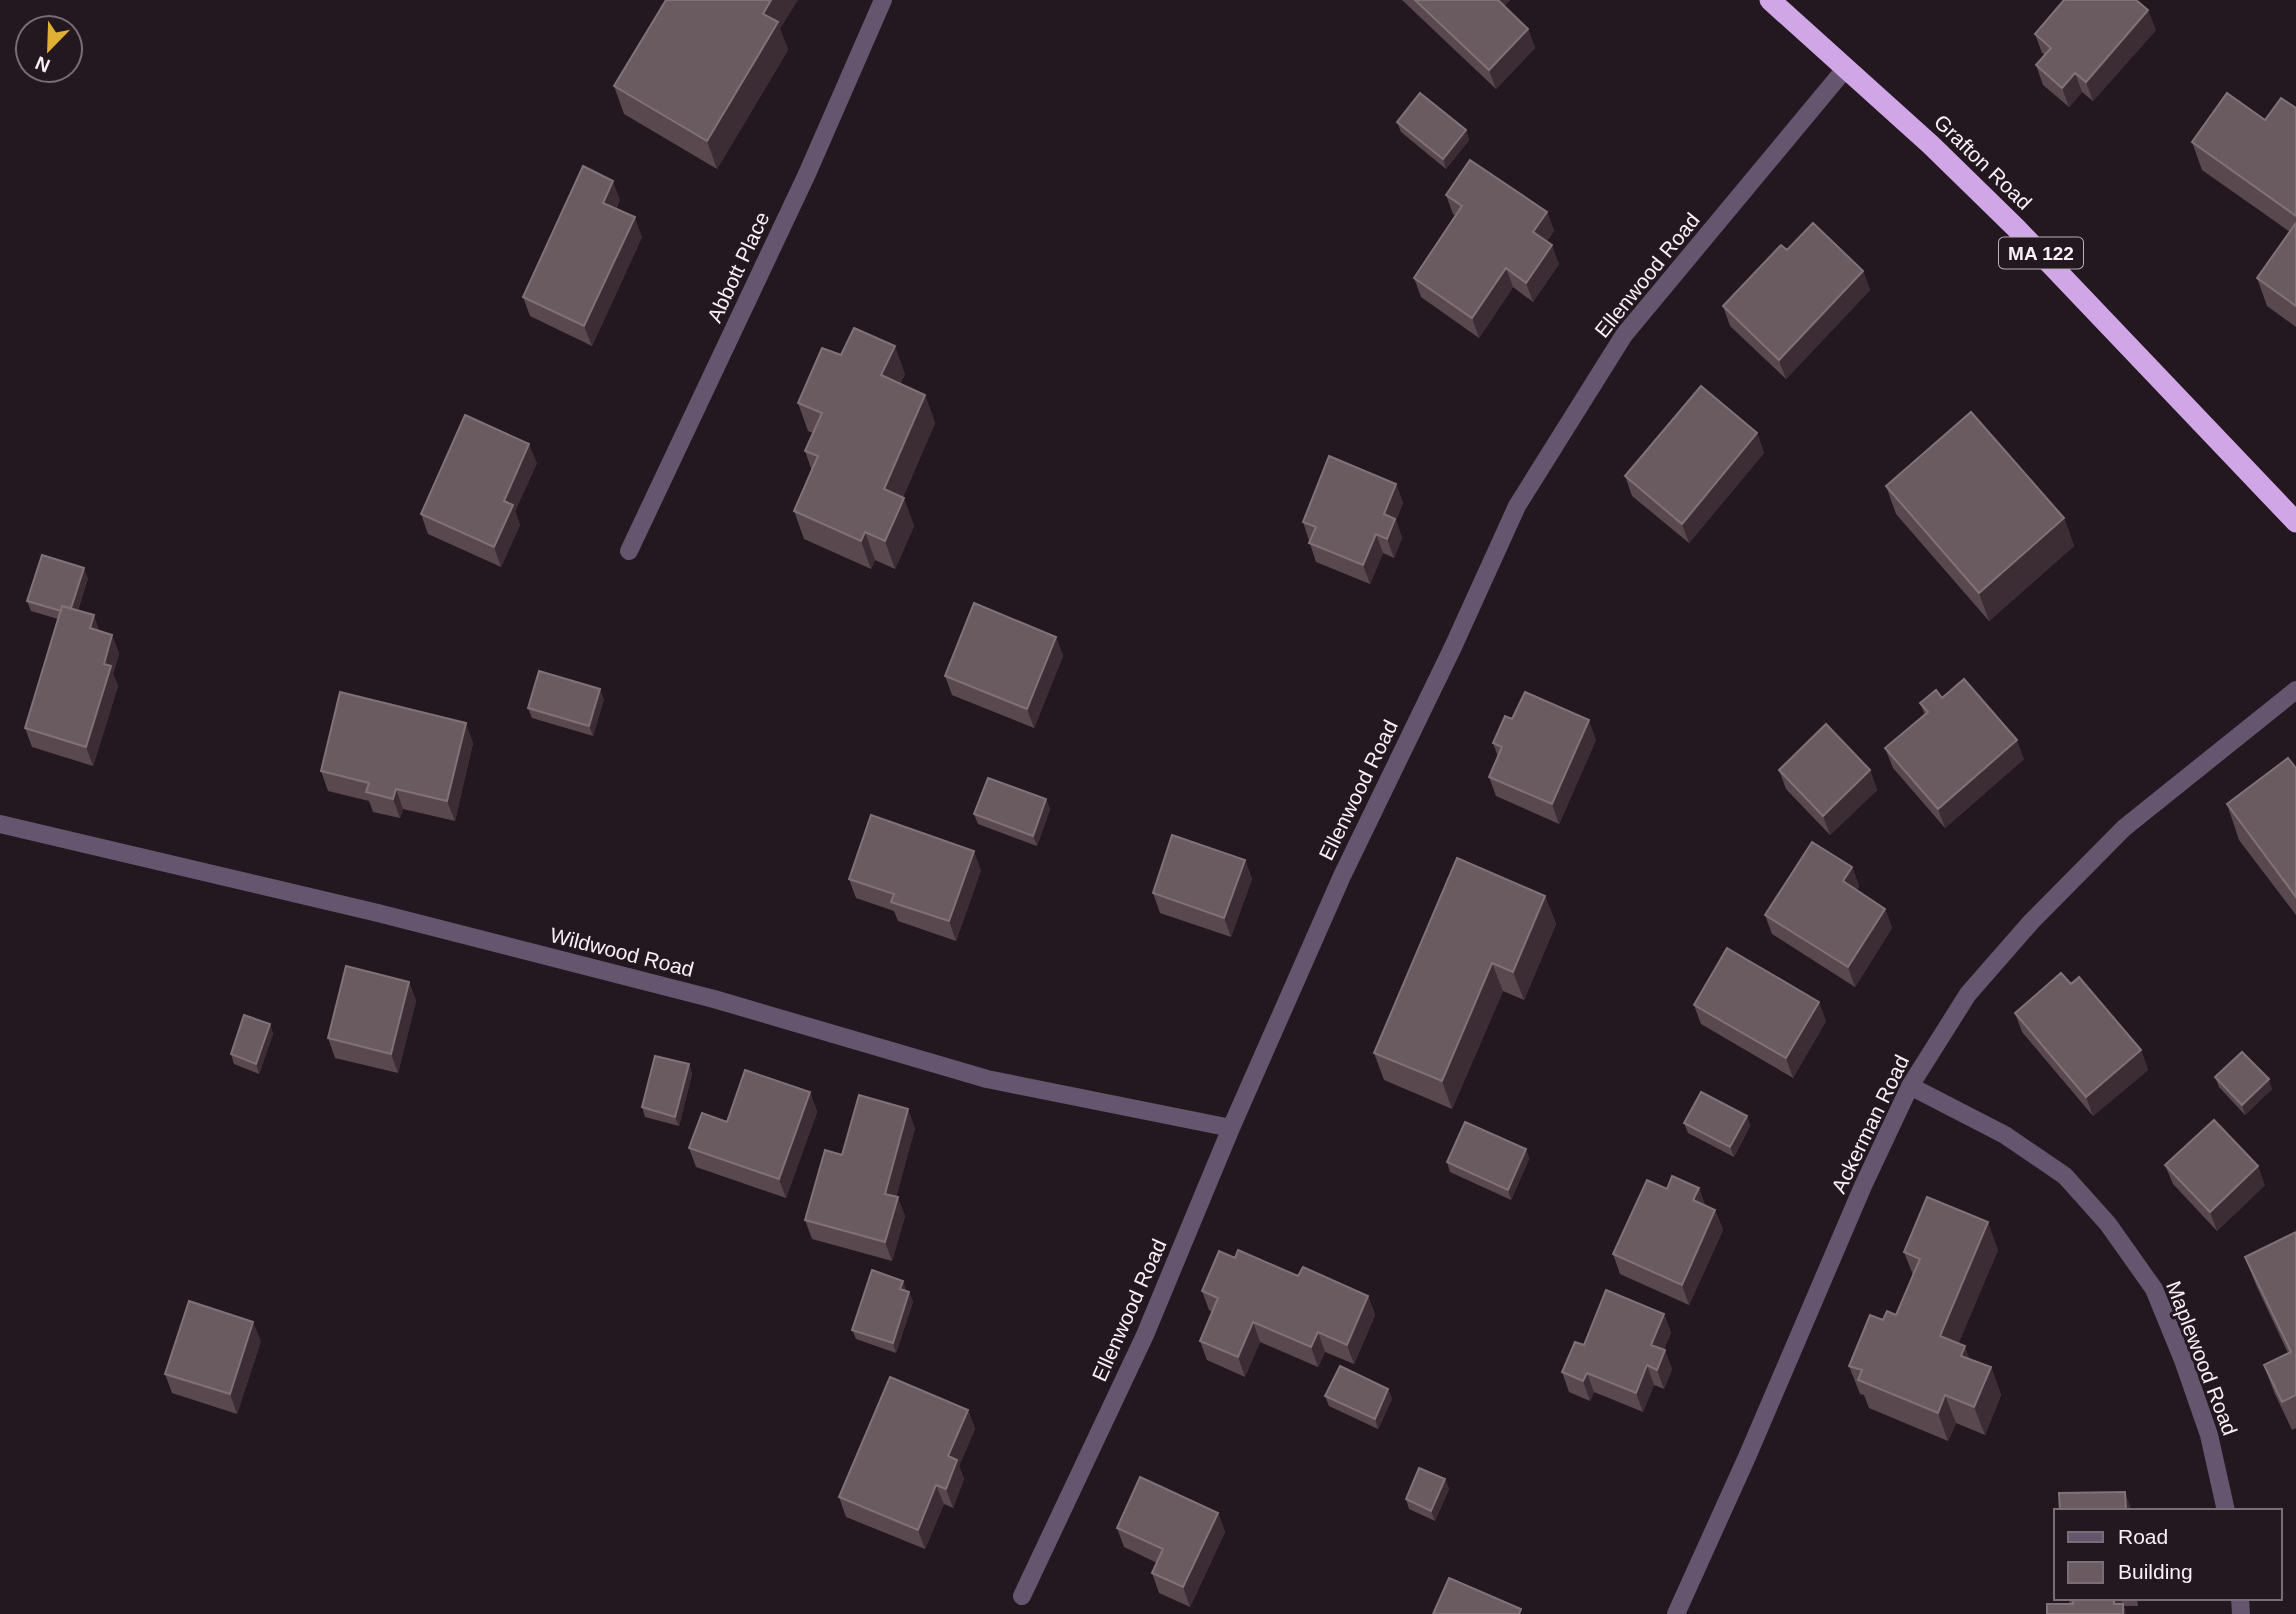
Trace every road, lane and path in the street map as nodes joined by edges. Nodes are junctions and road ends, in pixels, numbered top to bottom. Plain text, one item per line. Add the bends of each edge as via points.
1 (883, 0) edge
2 (1770, 0) edge
3 (1845, 69) junction
4 (2296, 522) edge
5 (629, 551) dead end
6 (2296, 690) edge
7 (0, 824) edge
8 (1910, 1086) junction
9 (1231, 1128) junction
10 (2226, 1509) edge
11 (1022, 1596) dead end
12 (1676, 1614) edge

1 - 5 street, Abbott Place via 807,174
2 - 3 highway, Grafton Road / MA 122
3 - 4 highway, Grafton Road / MA 122 via 2016,228
3 - 9 street, Ellenwood Road via 1624,335 1517,506 1342,876
6 - 8 street, Ackerman Road via 2124,828 2031,922 1968,994
7 - 9 street, Wildwood Road via 378,913 701,996 987,1079
8 - 10 street, Maplewood Road via 2005,1135 2066,1176 2108,1224 2154,1289 2210,1435
8 - 12 street, Ackerman Road
9 - 11 street, Ellenwood Road via 1145,1335

